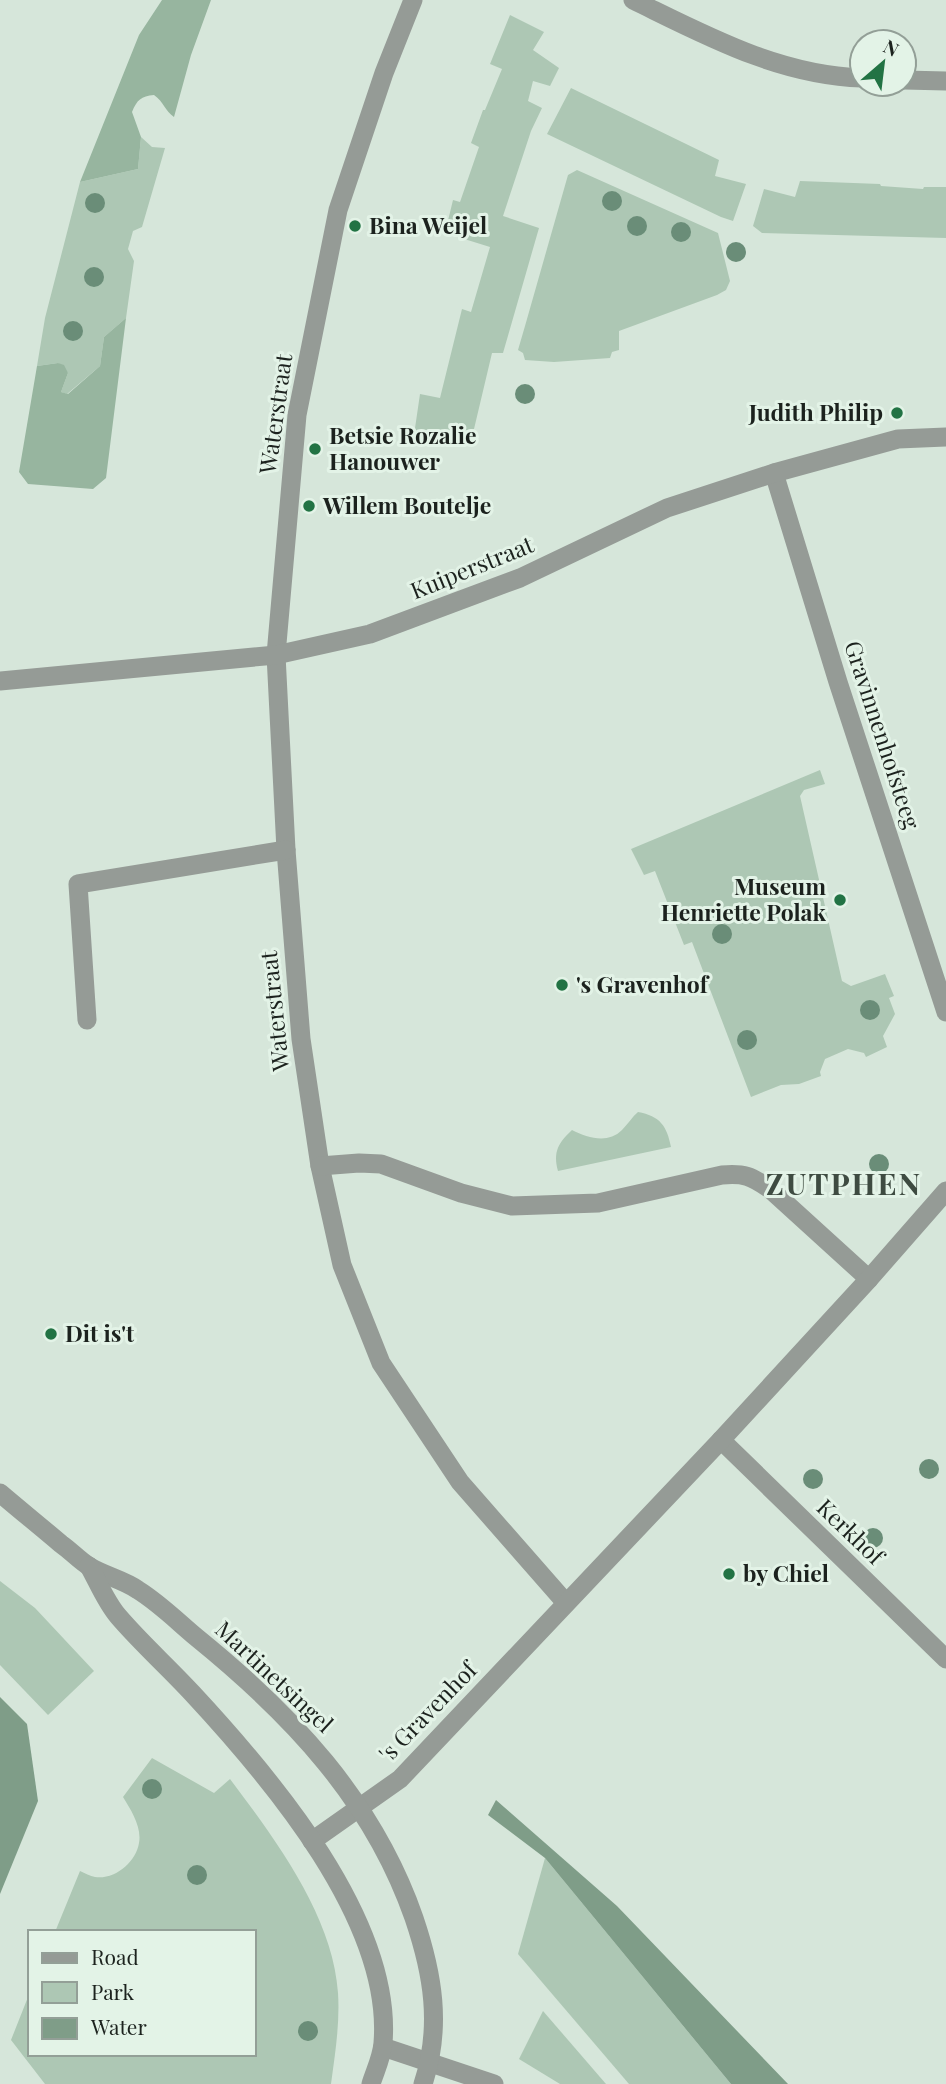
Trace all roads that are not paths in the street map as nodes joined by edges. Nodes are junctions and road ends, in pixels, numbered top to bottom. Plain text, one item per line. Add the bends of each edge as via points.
1 (413, 0) edge
2 (633, 0) edge
3 (848, 78) edge
4 (918, 80) edge
5 (946, 81) edge
6 (946, 437) edge
7 (774, 473) junction
8 (276, 654) junction
9 (0, 681) edge
10 (286, 850) junction
11 (946, 1012) edge
12 (87, 1020) dead end
13 (320, 1166) junction
14 (946, 1191) edge
15 (869, 1279) junction
16 (721, 1440) junction
17 (0, 1493) edge
18 (89, 1566) junction
19 (566, 1603) junction
20 (946, 1658) edge
21 (358, 1808) junction
22 (312, 1841) junction
23 (383, 2047) junction
24 (430, 2063) junction
25 (371, 2084) edge
26 (423, 2084) edge
27 (494, 2084) edge

1 - 8 street, Waterstraat via 338,210 297,415
2 - 3 street via 736,50 788,68
4 - 5 street
6 - 7 street, Kuiperstraat via 898,439
7 - 8 street, Kuiperstraat via 667,508 520,578 370,634
7 - 11 street, Gravinnenhofsteeg
8 - 9 street, Kuiperstraat
8 - 10 street, Waterstraat
10 - 12 street via 78,884
10 - 13 street, Waterstraat via 301,1039
13 - 15 street via 381,1164 512,1206 597,1203 741,1173 770,1189
13 - 19 street via 342,1265 381,1363 460,1482
14 - 15 street, 's Gravenhof
15 - 16 street, 's Gravenhof
16 - 19 street, 's Gravenhof
16 - 20 street, Kerkhof
17 - 18 street, Martinetsingel
18 - 21 street, Martinetsingel via 138,1589 235,1668 310,1742
18 - 22 street, Martinetsingel via 117,1615 194,1695
19 - 21 street, 's Gravenhof via 400,1779
21 - 22 street, 's Gravenhof
21 - 24 street, Martinetsingel via 401,1881 420,1936 435,2022
22 - 23 street, Martinetsingel via 367,1941 380,1980
23 - 24 street
23 - 25 street, Martinetsingel
24 - 26 street, Martinetsingel
24 - 27 street

